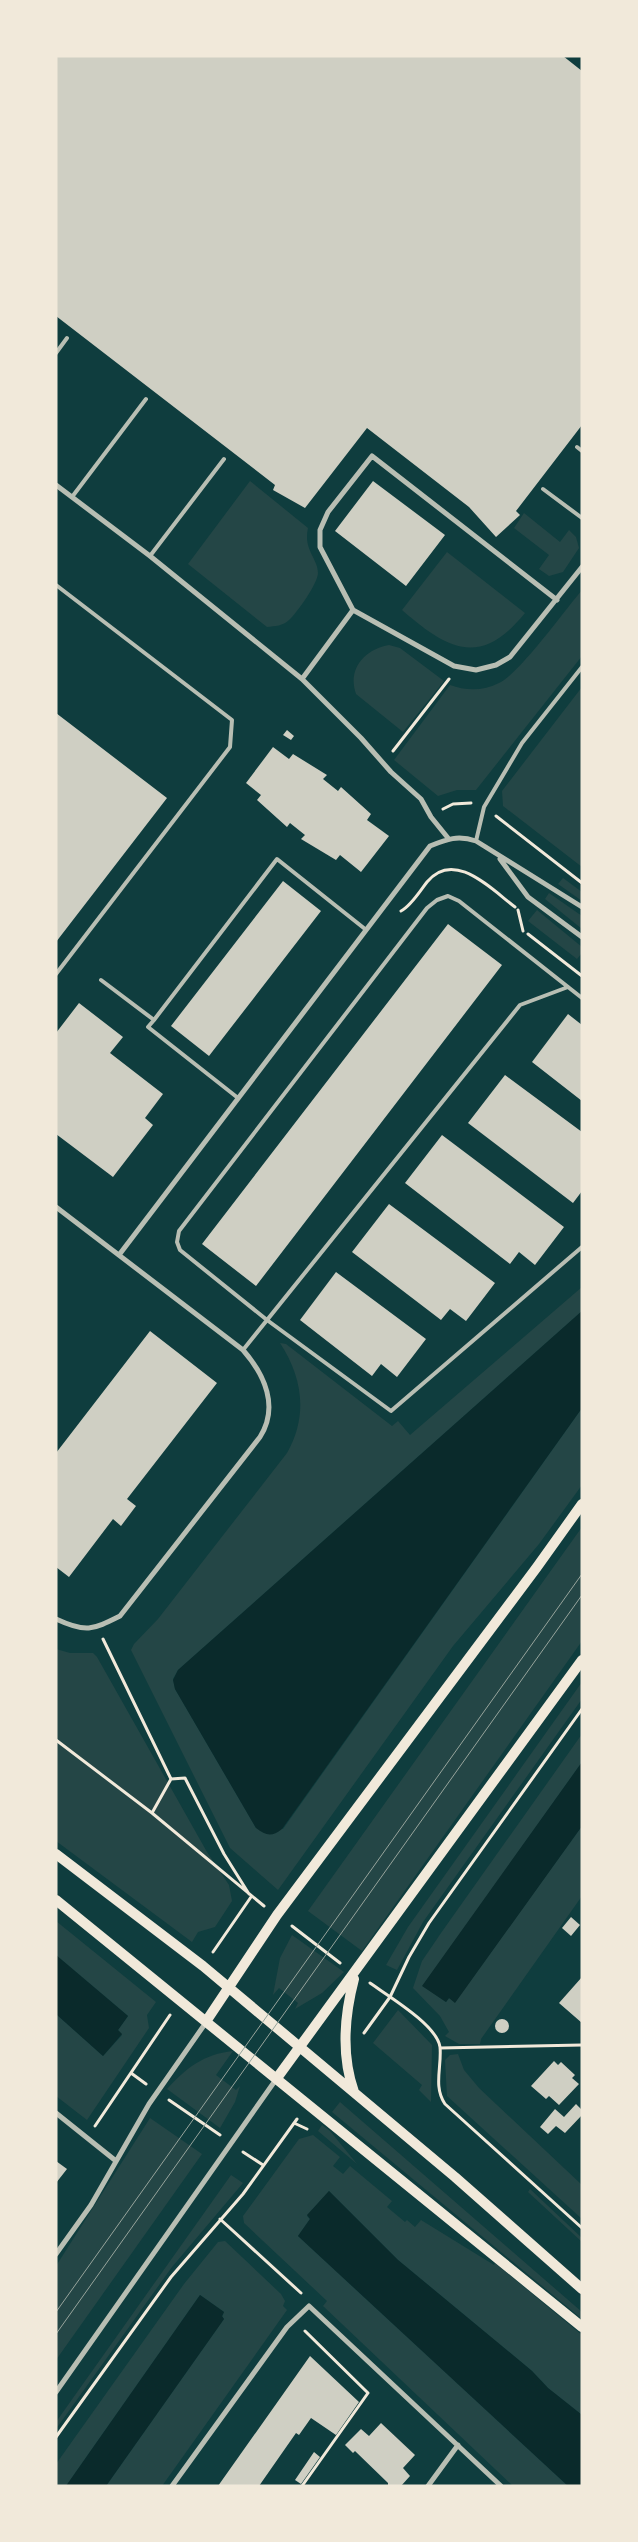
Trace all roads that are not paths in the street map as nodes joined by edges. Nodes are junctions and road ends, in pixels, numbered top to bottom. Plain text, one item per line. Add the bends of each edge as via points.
1 (67, 338) dead end
2 (56, 353) edge
3 (146, 399) dead end
4 (577, 447) dead end
5 (582, 450) edge
6 (224, 460) dead end
7 (56, 485) edge
8 (543, 489) dead end
9 (72, 497) junction
10 (582, 518) edge
11 (150, 556) junction
12 (582, 568) edge
13 (56, 585) edge
14 (557, 600) junction
15 (353, 610) junction
16 (582, 667) edge
17 (302, 679) junction
18 (448, 838) junction
19 (476, 841) junction
20 (499, 856) junction
21 (582, 907) edge
22 (365, 929) junction
23 (582, 938) edge
24 (56, 974) edge
25 (101, 980) dead end
26 (568, 987) junction
27 (582, 998) edge
28 (154, 1020) junction
29 (238, 1098) junction
30 (56, 1207) edge
31 (582, 1247) edge
32 (119, 1255) junction
33 (267, 1320) junction
34 (244, 1350) junction
35 (582, 1504) edge
36 (56, 1619) edge
37 (582, 1660) edge
38 (56, 1854) edge
39 (56, 1900) edge
40 (355, 1973) junction
41 (229, 1988) junction
42 (207, 2020) junction
43 (299, 2047) junction
44 (278, 2078) junction
45 (354, 2092) junction
46 (56, 2113) edge
47 (116, 2161) junction
48 (56, 2254) edge
49 (582, 2289) edge
50 (582, 2327) edge
51 (56, 2392) edge
52 (458, 2445) junction
53 (172, 2486) edge
54 (428, 2486) edge
55 (501, 2486) edge

1 - 2 lane
3 - 9 lane
4 - 5 lane
6 - 11 lane
7 - 9 street
8 - 10 lane
9 - 11 street
11 - 17 street
12 - 14 street
13 - 24 lane via 232,720 230,747
14 - 15 street via 510,657 476,670 458,667
14 - 15 street via 372,456 328,512 320,530 320,547
15 - 17 street
16 - 19 lane via 522,743 484,807
17 - 18 street via 421,799
18 - 19 street via 463,837
18 - 22 street via 430,846
19 - 20 street
20 - 21 street
20 - 23 street via 528,897
22 - 28 lane via 276,859
22 - 29 street
25 - 28 lane
26 - 27 lane
26 - 33 lane via 520,1005
26 - 33 lane via 459,901 448,896 427,908 179,1231 177,1242 180,1250
28 - 29 lane via 148,1028
29 - 32 street
30 - 32 street
31 - 33 lane via 391,1411
32 - 34 street
33 - 34 lane
34 - 36 street via 264,1378 269,1395 267,1426 120,1616 97,1627 77,1629
35 - 41 main road via 277,1915
37 - 40 main road
38 - 41 main road
39 - 42 main road
40 - 43 main road
40 - 45 main road via 346,2020 348,2075
41 - 42 main road
41 - 43 main road
42 - 44 main road
42 - 47 street via 157,2092
43 - 44 main road
43 - 45 main road
44 - 50 main road
44 - 51 street
45 - 49 main road
46 - 47 street
47 - 48 street
52 - 53 street via 309,2306 287,2326
52 - 54 street
52 - 55 street

